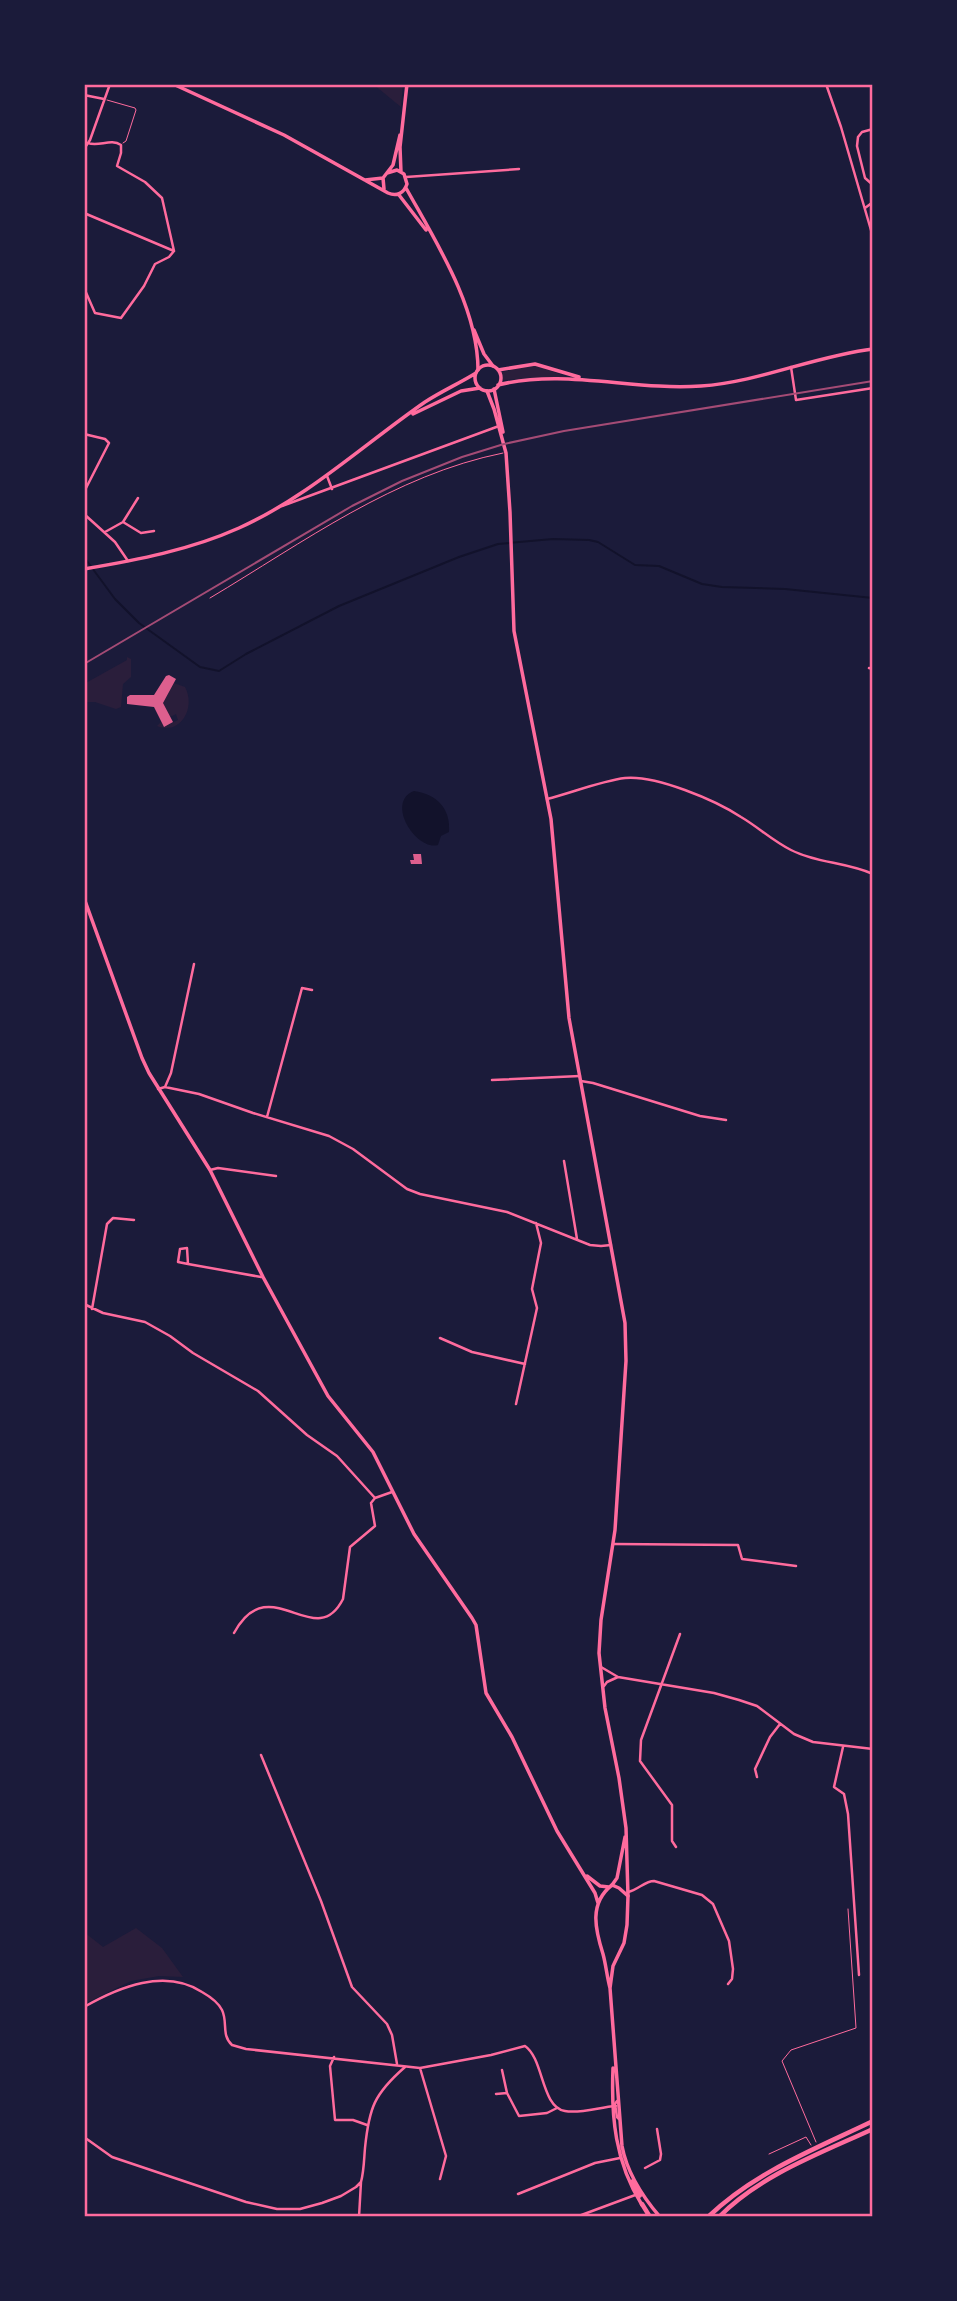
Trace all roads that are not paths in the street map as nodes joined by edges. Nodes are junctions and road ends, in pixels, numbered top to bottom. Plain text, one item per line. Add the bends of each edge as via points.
1 (110, 84) edge
2 (173, 84) edge
3 (407, 84) edge
4 (826, 84) edge
5 (84, 94) edge
6 (104, 99) junction
7 (405, 110) junction
8 (873, 129) edge
9 (88, 143) junction
10 (121, 145) junction
11 (84, 149) edge
12 (519, 169) dead end
13 (401, 172) junction
14 (387, 173) junction
15 (406, 177) junction
16 (383, 178) junction
17 (363, 180) junction
18 (873, 184) edge
19 (406, 188) junction
20 (386, 191) junction
21 (398, 194) junction
22 (873, 202) edge
23 (865, 208) junction
24 (84, 213) edge
25 (873, 237) edge
26 (434, 240) junction
27 (174, 251) junction
28 (84, 288) edge
29 (470, 321) junction
30 (873, 349) edge
31 (791, 367) junction
32 (496, 368) junction
33 (477, 371) junction
34 (592, 380) junction
35 (499, 385) junction
36 (480, 388) junction
37 (873, 388) edge
38 (494, 389) junction
39 (487, 391) junction
40 (404, 418) junction
41 (499, 426) junction
42 (84, 434) edge
43 (503, 441) junction
44 (506, 453) junction
45 (327, 476) junction
46 (332, 489) junction
47 (84, 492) edge
48 (138, 498) dead end
49 (274, 510) junction
50 (84, 513) edge
51 (123, 522) junction
52 (154, 531) dead end
53 (105, 532) junction
54 (128, 561) junction
55 (84, 569) edge
56 (210, 598) dead end
57 (547, 799) junction
58 (873, 874) edge
59 (84, 898) edge
60 (194, 964) dead end
61 (312, 990) dead end
62 (581, 1078) junction
63 (492, 1080) dead end
64 (165, 1087) junction
65 (158, 1089) junction
66 (267, 1117) junction
67 (726, 1120) dead end
68 (564, 1161) dead end
69 (209, 1170) junction
70 (276, 1176) dead end
71 (134, 1220) dead end
72 (536, 1223) junction
73 (577, 1239) junction
74 (611, 1245) junction
75 (188, 1264) junction
76 (263, 1277) junction
77 (84, 1304) edge
78 (92, 1309) junction
79 (440, 1338) dead end
80 (525, 1364) junction
81 (516, 1404) dead end
82 (393, 1492) junction
83 (375, 1498) junction
84 (614, 1544) junction
85 (796, 1566) dead end
86 (234, 1633) dead end
87 (680, 1634) dead end
88 (601, 1667) junction
89 (618, 1677) junction
90 (661, 1685) junction
91 (602, 1688) junction
92 (780, 1724) junction
93 (843, 1745) junction
94 (873, 1749) edge
95 (261, 1755) dead end
96 (757, 1777) dead end
97 (626, 1828) junction
98 (676, 1846) dead end
99 (583, 1873) junction
100 (611, 1886) junction
101 (628, 1894) junction
102 (598, 1903) junction
103 (603, 1957) junction
104 (616, 1957) junction
105 (859, 1975) dead end
106 (728, 1984) dead end
107 (610, 1988) junction
108 (84, 2007) edge
109 (334, 2057) junction
110 (397, 2064) junction
111 (405, 2067) junction
112 (420, 2068) junction
113 (502, 2070) dead end
114 (507, 2093) junction
115 (496, 2094) dead end
116 (615, 2104) junction
117 (557, 2108) junction
118 (873, 2121) edge
119 (614, 2122) junction
120 (367, 2125) junction
121 (657, 2129) dead end
122 (873, 2129) edge
123 (620, 2130) junction
124 (84, 2137) edge
125 (622, 2158) junction
126 (645, 2168) dead end
127 (440, 2179) dead end
128 (361, 2182) junction
129 (638, 2193) junction
130 (518, 2194) dead end
131 (642, 2204) joint
132 (359, 2217) edge
133 (576, 2217) edge
134 (654, 2217) edge
135 (708, 2217) edge
136 (719, 2217) edge

1 - 6 street
2 - 17 main road via 284,135
3 - 7 main road
4 - 23 street
5 - 6 street
6 - 9 street
6 - 10 lane via 136,110
7 - 13 main road
7 - 14 main road via 393,165
8 - 18 street via 862,132 857,146 865,178
9 - 10 street via 114,141
9 - 11 street
10 - 27 street via 117,166 162,198
12 - 15 street
13 - 14 main road
13 - 15 main road
14 - 16 main road
15 - 19 main road
16 - 17 main road
16 - 20 main road
17 - 20 main road
19 - 21 main road
19 - 26 main road
20 - 21 main road
21 - 26 main road
22 - 23 street
23 - 25 street
24 - 27 street
26 - 29 main road via 453,273
27 - 28 street via 154,266 121,318 95,313
29 - 32 main road via 484,354
29 - 33 main road
30 - 31 main road
31 - 34 main road via 692,387
31 - 37 street via 796,400
32 - 33 main road via 485,366
32 - 34 main road via 540,364
32 - 35 main road
33 - 36 main road
33 - 40 main road
34 - 35 main road
35 - 38 main road
36 - 39 main road
36 - 40 main road via 461,391
38 - 39 main road
38 - 43 main road
39 - 41 main road
40 - 45 main road
41 - 43 main road
41 - 46 street
42 - 47 street via 109,443
43 - 44 main road
44 - 56 lane via 462,464 385,494
44 - 57 main road via 514,631
45 - 46 street
45 - 49 main road
46 - 49 street
48 - 51 street
49 - 54 main road via 184,549
50 - 53 street
51 - 52 street via 141,534
51 - 53 street
53 - 54 street
54 - 55 main road
57 - 58 street via 623,778 653,780 738,814 803,856
57 - 62 main road via 566,992
59 - 65 main road via 142,1058
60 - 64 street
61 - 66 street via 302,988
62 - 63 street
62 - 67 street
62 - 74 main road
64 - 65 street
64 - 66 street
65 - 69 main road
66 - 72 street via 341,1141 399,1185 419,1194 495,1209
68 - 73 street
69 - 70 street
69 - 76 main road
71 - 78 street via 113,1218 107,1224
72 - 73 street
72 - 80 street via 541,1243 532,1294 537,1308
73 - 74 street
74 - 84 main road via 625,1323 626,1362
75 - 75 street via 187,1248 180,1250 178,1262
75 - 76 street
76 - 82 main road via 328,1396 373,1452
77 - 78 street
78 - 83 street via 145,1322 258,1391 337,1456
79 - 80 street via 472,1352
80 - 81 street
82 - 83 street
82 - 99 main road via 414,1534 472,1618 486,1693
83 - 86 street via 371,1503 376,1526 350,1548 339,1606 326,1618 315,1619 268,1605 258,1607
84 - 85 street via 737,1545 742,1559
84 - 88 main road via 601,1620
87 - 90 street
88 - 89 street
88 - 91 main road
89 - 90 street
89 - 91 street
90 - 92 street via 739,1700 757,1706
90 - 98 street via 641,1740 640,1761 672,1805
91 - 97 main road
92 - 93 street via 813,1742
92 - 96 street via 755,1769
93 - 94 street
93 - 105 street via 834,1787 844,1794 848,1814
95 - 110 street via 352,1987 387,2024
97 - 100 main road via 617,1878
97 - 101 main road
99 - 100 main road via 595,1883
99 - 102 main road
100 - 101 main road
100 - 102 main road
101 - 104 main road via 624,1943
101 - 106 street via 654,1881 702,1895 713,1905 729,1941 732,1979
102 - 103 main road via 596,1933
103 - 104 main road
103 - 107 main road
104 - 107 main road
107 - 116 main road
108 - 109 street via 127,1987 178,1981 218,2004 232,2045
109 - 110 street
109 - 120 street via 330,2066 335,2120
110 - 111 street
111 - 112 street
111 - 120 street via 376,2096
112 - 117 street via 528,2047
112 - 127 street via 446,2156
113 - 114 street
114 - 115 street
114 - 117 street via 519,2116
116 - 117 street via 567,2111
116 - 119 main road
116 - 123 main road
118 - 135 highway via 751,2182
119 - 123 street
119 - 125 main road
120 - 128 street
121 - 126 street via 660,2160
122 - 136 highway via 764,2183
123 - 125 main road
124 - 128 street via 112,2157 277,2209 322,2203
125 - 129 main road
125 - 129 main road
125 - 130 street via 585,2167
128 - 132 street
129 - 131 main road
129 - 133 street
129 - 134 main road
131 - 134 highway

